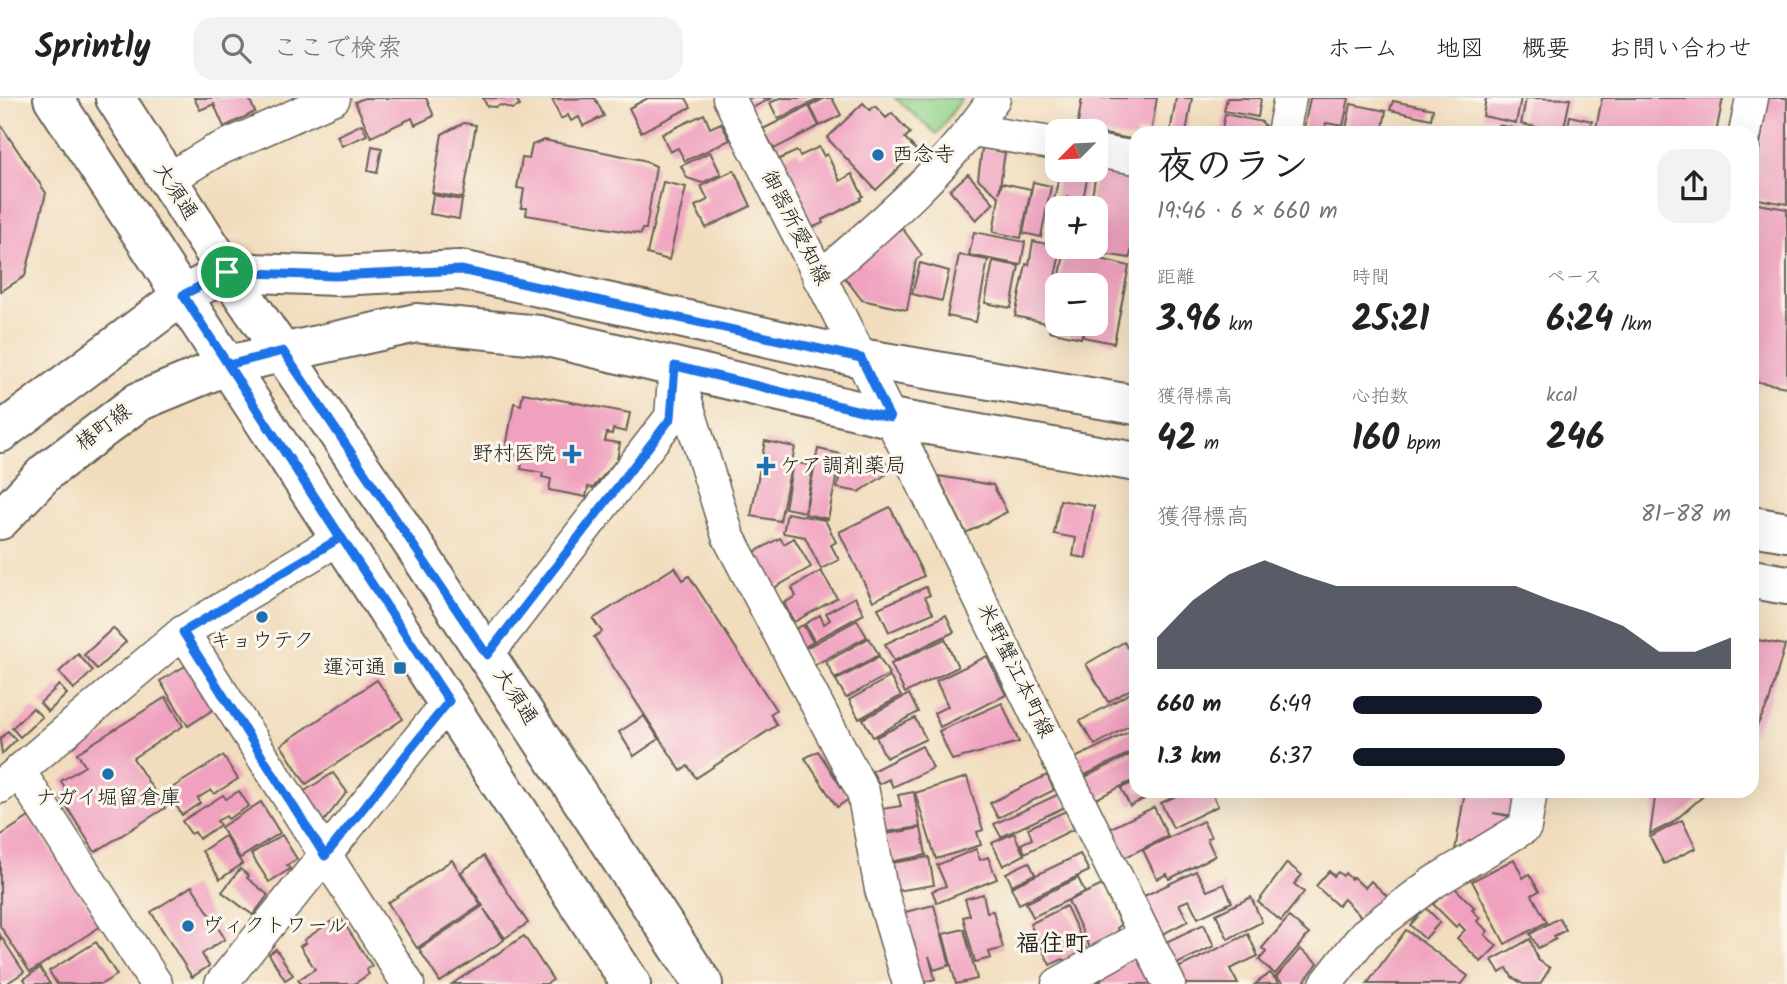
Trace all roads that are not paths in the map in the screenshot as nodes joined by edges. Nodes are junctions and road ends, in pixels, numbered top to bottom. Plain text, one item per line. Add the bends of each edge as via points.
1 (53, 98) edge
2 (115, 98) edge
3 (334, 98) edge
4 (729, 98) edge
5 (994, 98) edge
6 (1290, 98) edge
7 (1752, 98) edge
8 (1284, 126) edge
9 (1746, 126) edge
10 (972, 130) junction
11 (1045, 142) edge
12 (1108, 153) edge
13 (1129, 157) edge
14 (167, 180) junction
15 (227, 272) junction
16 (819, 278) junction
17 (183, 295) junction
18 (283, 351) junction
19 (861, 358) junction
20 (228, 365) junction
21 (675, 366) junction
22 (1129, 404) edge
23 (890, 418) junction
24 (0, 433) edge
25 (1129, 462) edge
26 (0, 520) edge
27 (1759, 527) edge
28 (1787, 532) edge
29 (340, 538) junction
30 (1759, 580) edge
31 (1787, 585) edge
32 (183, 632) junction
33 (487, 655) junction
34 (449, 701) junction
35 (10, 779) edge
36 (1530, 798) edge
37 (325, 856) junction
38 (1145, 935) junction
39 (156, 984) edge
40 (220, 984) edge
41 (408, 984) edge
42 (631, 984) edge
43 (702, 984) edge
44 (909, 984) edge
45 (1058, 984) edge
46 (1169, 984) edge
47 (1326, 984) edge

1 - 17 street
2 - 14 street, 大須通
3 - 14 street via 213,152
4 - 16 street, 御器所愛知線
5 - 10 street
6 - 8 street
7 - 9 street
10 - 11 street
10 - 16 street via 905,203
12 - 13 street
14 - 15 street, 大須通
15 - 17 street
15 - 18 street, 大須通
15 - 19 street via 335,276 461,270
16 - 19 street, 御器所愛知線
17 - 20 street
17 - 24 street
18 - 20 street, 椿町線
18 - 21 street, 椿町線 via 416,324 539,335
18 - 33 street, 大須通
19 - 22 street
19 - 23 street, 米野蟹江本町線
20 - 26 street, 椿町線 via 138,402 46,472
20 - 29 street
21 - 23 street, 椿町線
21 - 33 street via 671,418
21 - 44 street via 727,536 863,792 881,889
23 - 25 street, 椿町線
23 - 38 street, 米野蟹江本町線
27 - 28 street
29 - 32 street
29 - 34 street
30 - 31 street
32 - 35 street
32 - 37 street
33 - 43 street, 大須通
34 - 37 street
34 - 42 street
35 - 39 street
36 - 47 street via 1525,827 1434,882 1365,934
37 - 40 street
37 - 41 street
38 - 45 street
38 - 46 street, 米野蟹江本町線

